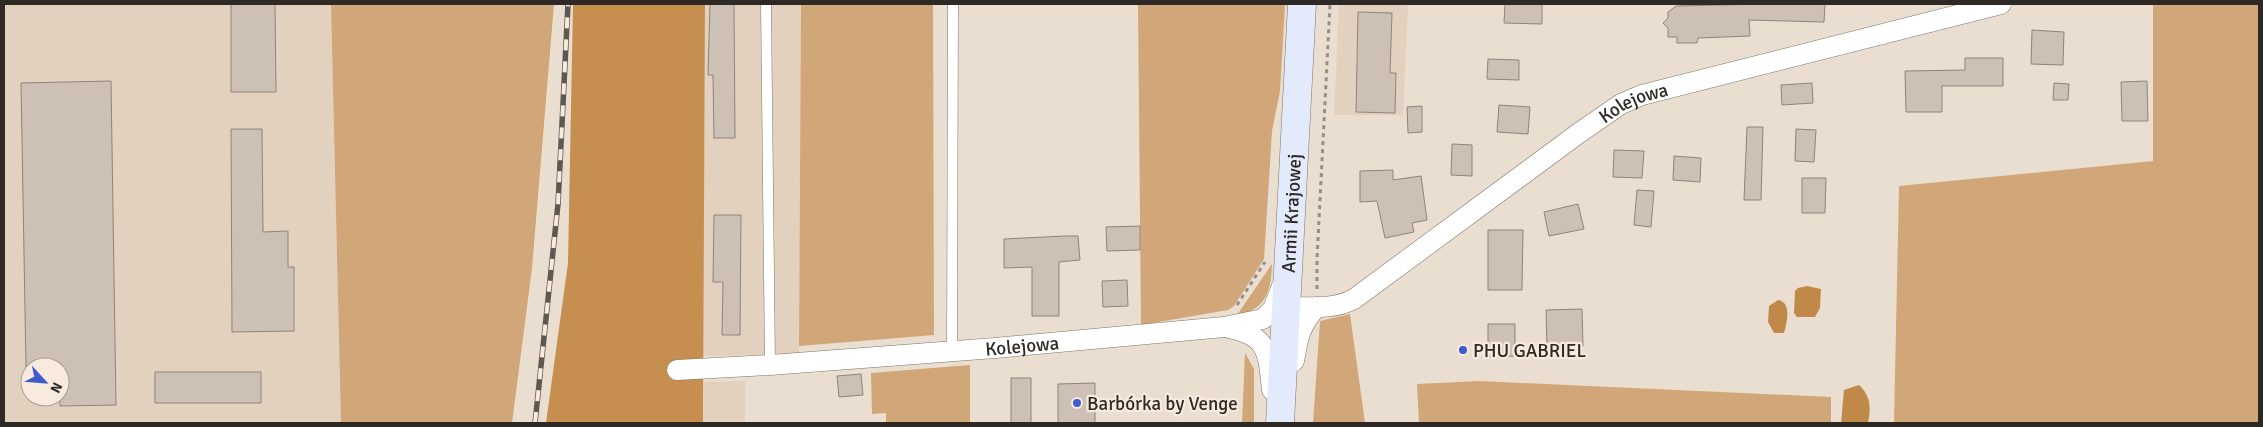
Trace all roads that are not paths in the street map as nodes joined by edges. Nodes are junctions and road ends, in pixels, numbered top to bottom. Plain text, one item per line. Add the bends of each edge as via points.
1 (766, 4) edge
2 (953, 4) edge
3 (1302, 4) edge
4 (2001, 4) edge
5 (1278, 264) junction
6 (1317, 301) junction
7 (1287, 307) junction
8 (1224, 327) junction
9 (952, 351) junction
10 (770, 365) junction
11 (676, 370) dead end
12 (1276, 423) edge
13 (1282, 423) edge

1 - 10 lane
2 - 9 lane
3 - 5 street, Armii Krajowej
4 - 6 street, Kolejowa via 1685,83 1621,104 1354,299 1343,304
5 - 6 street via 1300,292
5 - 7 street, Armii Krajowej
5 - 8 street, Kolejowa via 1273,309 1263,319
6 - 7 street, Kolejowa
6 - 13 street via 1298,335
7 - 13 street, Armii Krajowej
8 - 9 street, Kolejowa
8 - 12 street via 1248,332 1263,347 1269,361
9 - 10 street, Kolejowa
10 - 11 street, Kolejowa

